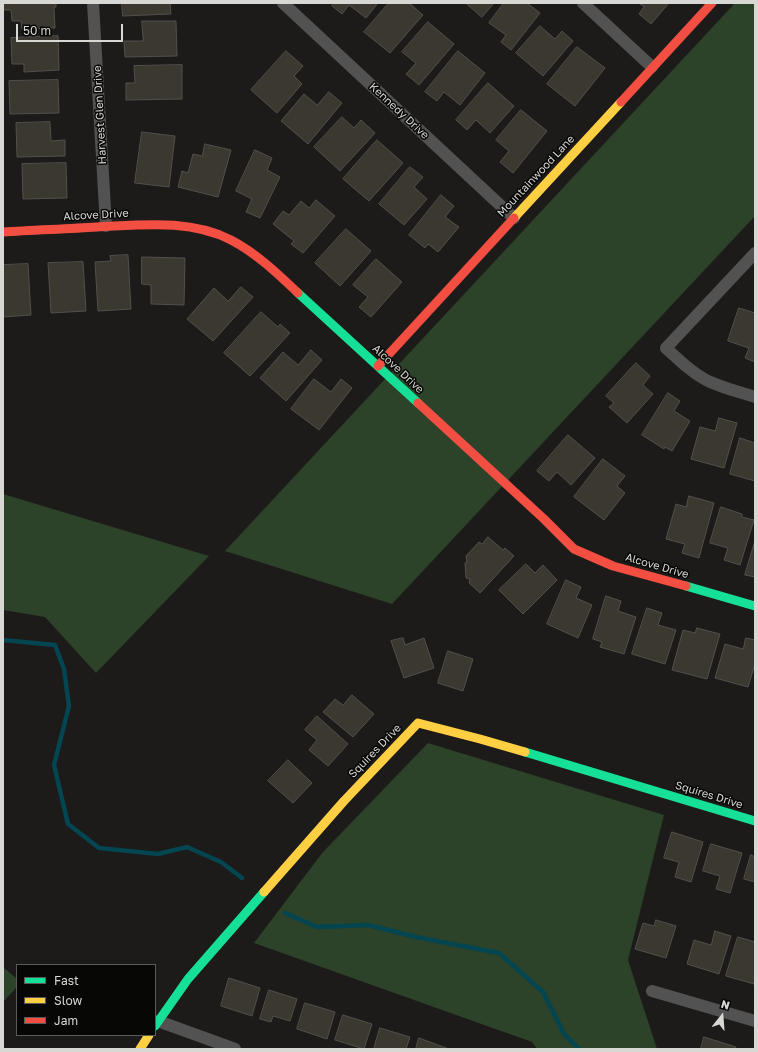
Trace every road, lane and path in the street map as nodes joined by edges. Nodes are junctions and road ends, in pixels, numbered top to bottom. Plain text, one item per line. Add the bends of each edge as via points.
1 (93, 3) edge
2 (283, 3) edge
3 (582, 3) edge
4 (712, 3) edge
5 (652, 67) junction
6 (514, 218) junction
7 (106, 226) junction
8 (3, 232) edge
9 (755, 253) edge
10 (378, 366) junction
11 (755, 397) edge
12 (755, 606) edge
13 (755, 821) edge
14 (652, 991) dead end
15 (755, 1021) edge
16 (156, 1023) edge
17 (148, 1036) edge
18 (140, 1049) edge
19 (235, 1049) edge

1 - 7 street, Harvest Glen Drive
2 - 6 street, Kennedy Drive
3 - 5 street
4 - 5 street, Mountainwood Lane
5 - 6 street, Mountainwood Lane
6 - 10 street, Mountainwood Lane
7 - 8 street, Alcove Drive
7 - 10 street, Alcove Drive via 175,224 201,229 234,242 267,264
9 - 11 street via 666,348 687,368 707,380
10 - 12 street, Alcove Drive via 574,549 613,566
13 - 16 street, Squires Drive via 418,723 344,801 188,979
14 - 15 street
16 - 19 street
17 - 18 street

